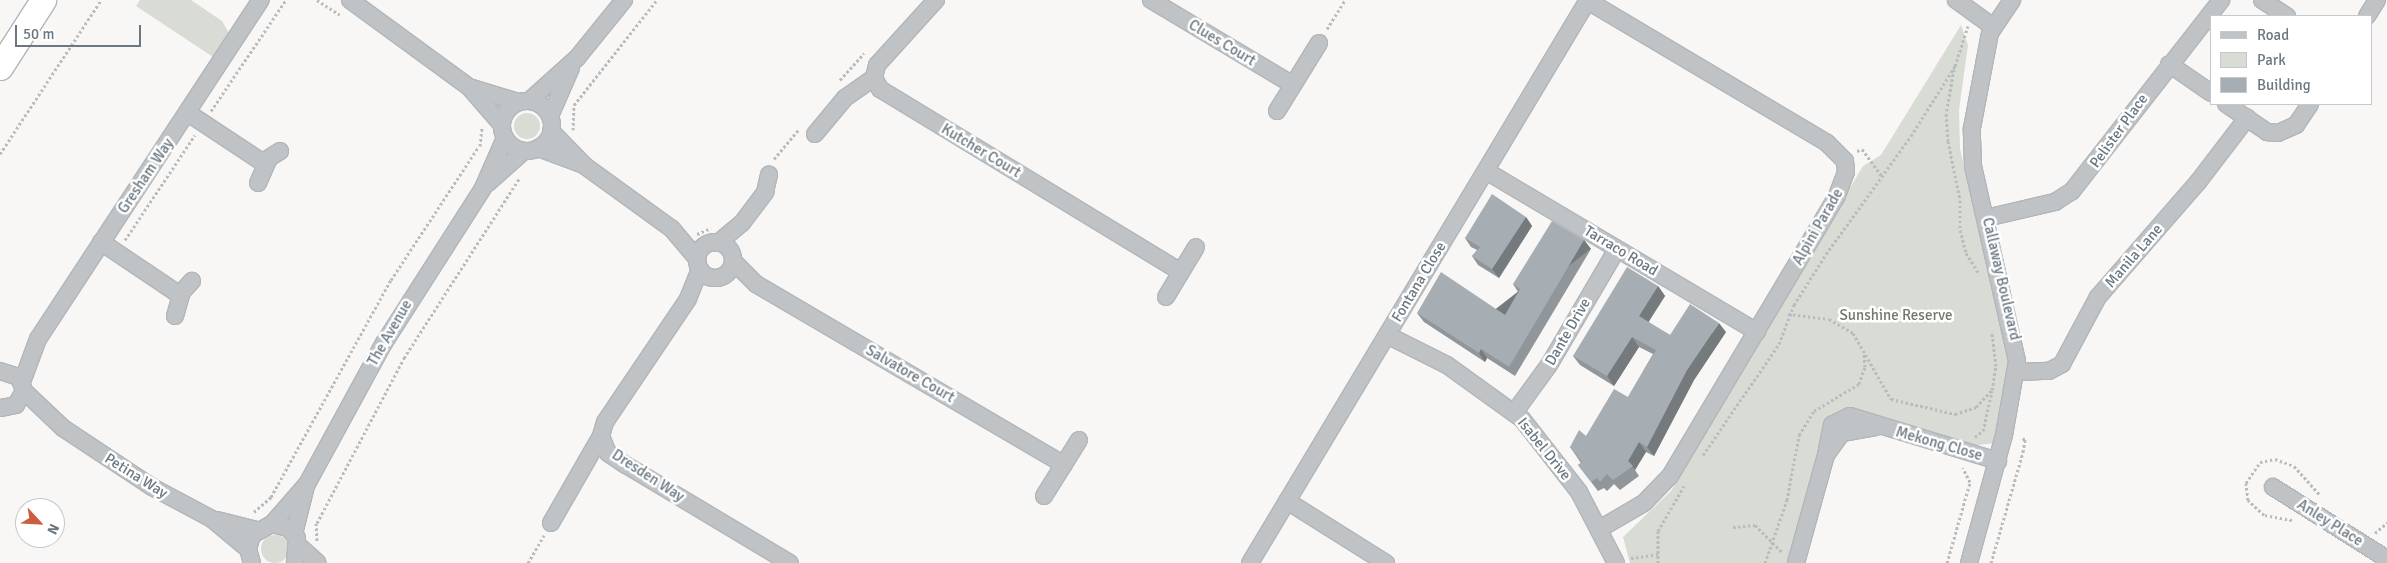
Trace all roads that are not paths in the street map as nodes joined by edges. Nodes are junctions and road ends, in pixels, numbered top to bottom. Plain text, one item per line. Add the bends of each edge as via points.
1 (43, 0) edge
2 (268, 0) edge
3 (624, 0) edge
4 (936, 0) edge
5 (1151, 0) edge
6 (1956, 0) edge
7 (2012, 0) edge
8 (2221, 0) edge
9 (2262, 0) edge
10 (2377, 0) edge
11 (351, 1) edge
12 (1588, 1) edge
13 (258, 7) edge
14 (2285, 15) edge
15 (2367, 15) edge
16 (1992, 26) junction
17 (1319, 43) road end
18 (577, 58) junction
19 (2169, 64) junction
20 (0, 67) edge
21 (874, 78) junction
22 (1293, 86) junction
23 (470, 87) junction
24 (2210, 92) edge
25 (524, 102) junction
26 (2228, 105) edge
27 (2309, 105) edge
28 (1278, 111) dead end
29 (188, 113) junction
30 (2247, 118) junction
31 (550, 123) junction
32 (810, 127) road end
33 (503, 132) junction
34 (531, 149) junction
35 (280, 151) dead end
36 (502, 159) junction
37 (265, 164) junction
38 (585, 166) junction
39 (769, 170) road end
40 (1486, 171) junction
41 (258, 183) dead end
42 (1986, 218) junction
43 (672, 229) junction
44 (101, 242) junction
45 (722, 245) junction
46 (1196, 246) dead end
47 (1617, 248) junction
48 (709, 271) junction
49 (1181, 272) junction
50 (192, 281) dead end
51 (756, 284) junction
52 (180, 295) junction
53 (1166, 296) dead end
54 (175, 316) dead end
55 (1756, 332) junction
56 (1387, 335) junction
57 (38, 339) junction
58 (1, 371) edge
59 (2016, 372) junction
60 (23, 386) junction
61 (3, 408) edge
62 (1514, 413) junction
63 (63, 428) junction
64 (601, 436) junction
65 (1079, 440) dead end
66 (1998, 461) junction
67 (1064, 465) junction
68 (306, 484) junction
69 (2273, 487) dead end
70 (1044, 496) dead end
71 (1287, 502) junction
72 (212, 519) junction
73 (551, 523) road end
74 (264, 527) junction
75 (1601, 528) junction
76 (297, 540) junction
77 (250, 556) edge
78 (2387, 558) edge
79 (295, 563) edge
80 (318, 563) edge
81 (790, 563) edge
82 (1250, 563) edge
83 (1386, 563) edge
84 (1616, 563) edge
85 (1796, 563) edge
86 (1970, 563) edge
87 (2384, 563) edge

1 - 20 highway
2 - 13 street, Gresham Way
3 - 18 street
4 - 21 street via 886,53
5 - 22 street, Clues Court
6 - 16 street
7 - 16 street, Callaway Boulevard
8 - 19 street, Pelister Place
9 - 14 street
10 - 15 street
11 - 23 street
12 - 40 street, Fontana Close
12 - 55 street, Alpini Parade via 1827,142 1845,161 1837,196
13 - 29 street, Gresham Way
16 - 42 street, Callaway Boulevard via 1972,128 1973,166
17 - 22 street
18 - 25 street
18 - 31 street via 557,96
19 - 24 street
19 - 42 street, Pelister Place via 2072,191 2055,202
21 - 32 street
21 - 49 street, Kutcher Court via 896,100
22 - 28 street
23 - 25 street
23 - 33 street via 490,109
25 - 31 street via 541,106
25 - 33 street via 506,111
26 - 30 street
27 - 30 street via 2296,125 2284,132 2267,132
29 - 37 street
29 - 44 street, Gresham Way
30 - 59 street, Manila Lane via 2198,182 2098,297 2062,364 2049,371
31 - 34 street
31 - 38 street, Salvatore Court
33 - 34 street
33 - 36 street, The Avenue
34 - 36 street, The Avenue
34 - 38 street, Salvatore Court
35 - 37 street
36 - 68 street, The Avenue via 394,326
37 - 41 street
38 - 43 street, Salvatore Court
39 - 45 street via 764,192
40 - 47 street, Tarraco Road
40 - 56 street, Fontana Close
42 - 59 street, Callaway Boulevard via 2018,349
43 - 45 street, Salvatore Court
43 - 48 street, Salvatore Court
44 - 52 street
44 - 57 street, Gresham Way
45 - 48 street
45 - 48 street
45 - 51 street, Salvatore Court
46 - 49 street
47 - 55 street, Tarraco Road
47 - 62 street, Dante Drive via 1549,365
48 - 51 street, Salvatore Court
48 - 64 street, Dresden Way via 605,422
49 - 53 street
50 - 52 street
51 - 67 street, Salvatore Court
52 - 54 street
55 - 75 street, Alpini Parade via 1670,476 1644,503
56 - 62 street, Isabel Drive via 1447,365
56 - 71 street, Fontana Close
57 - 58 street, Gresham Way
57 - 60 street, Gresham Way
58 - 60 street, Petina Way via 14,373
59 - 66 street, Callaway Boulevard
60 - 61 street, Gresham Way
60 - 63 street, Petina Way
61 - 63 street, Petina Way
62 - 75 street, Isabel Drive via 1545,446
63 - 72 street, Petina Way via 152,487
64 - 73 street
64 - 81 street, Dresden Way via 608,453
65 - 67 street
66 - 85 street, Mekong Close via 1880,428 1842,433 1826,455
66 - 86 street, Callaway Boulevard
67 - 70 street
68 - 74 street, The Avenue
68 - 76 street, The Avenue
69 - 78 street, Anley Place
71 - 82 street, Fontana Close
71 - 83 street
72 - 74 street, Petina Way
72 - 77 street, Petina Way
74 - 76 street, Petina Way
74 - 77 street, The Avenue
75 - 84 street, Isabel Drive
76 - 79 street, The Avenue
76 - 80 street, Petina Way
78 - 87 street

